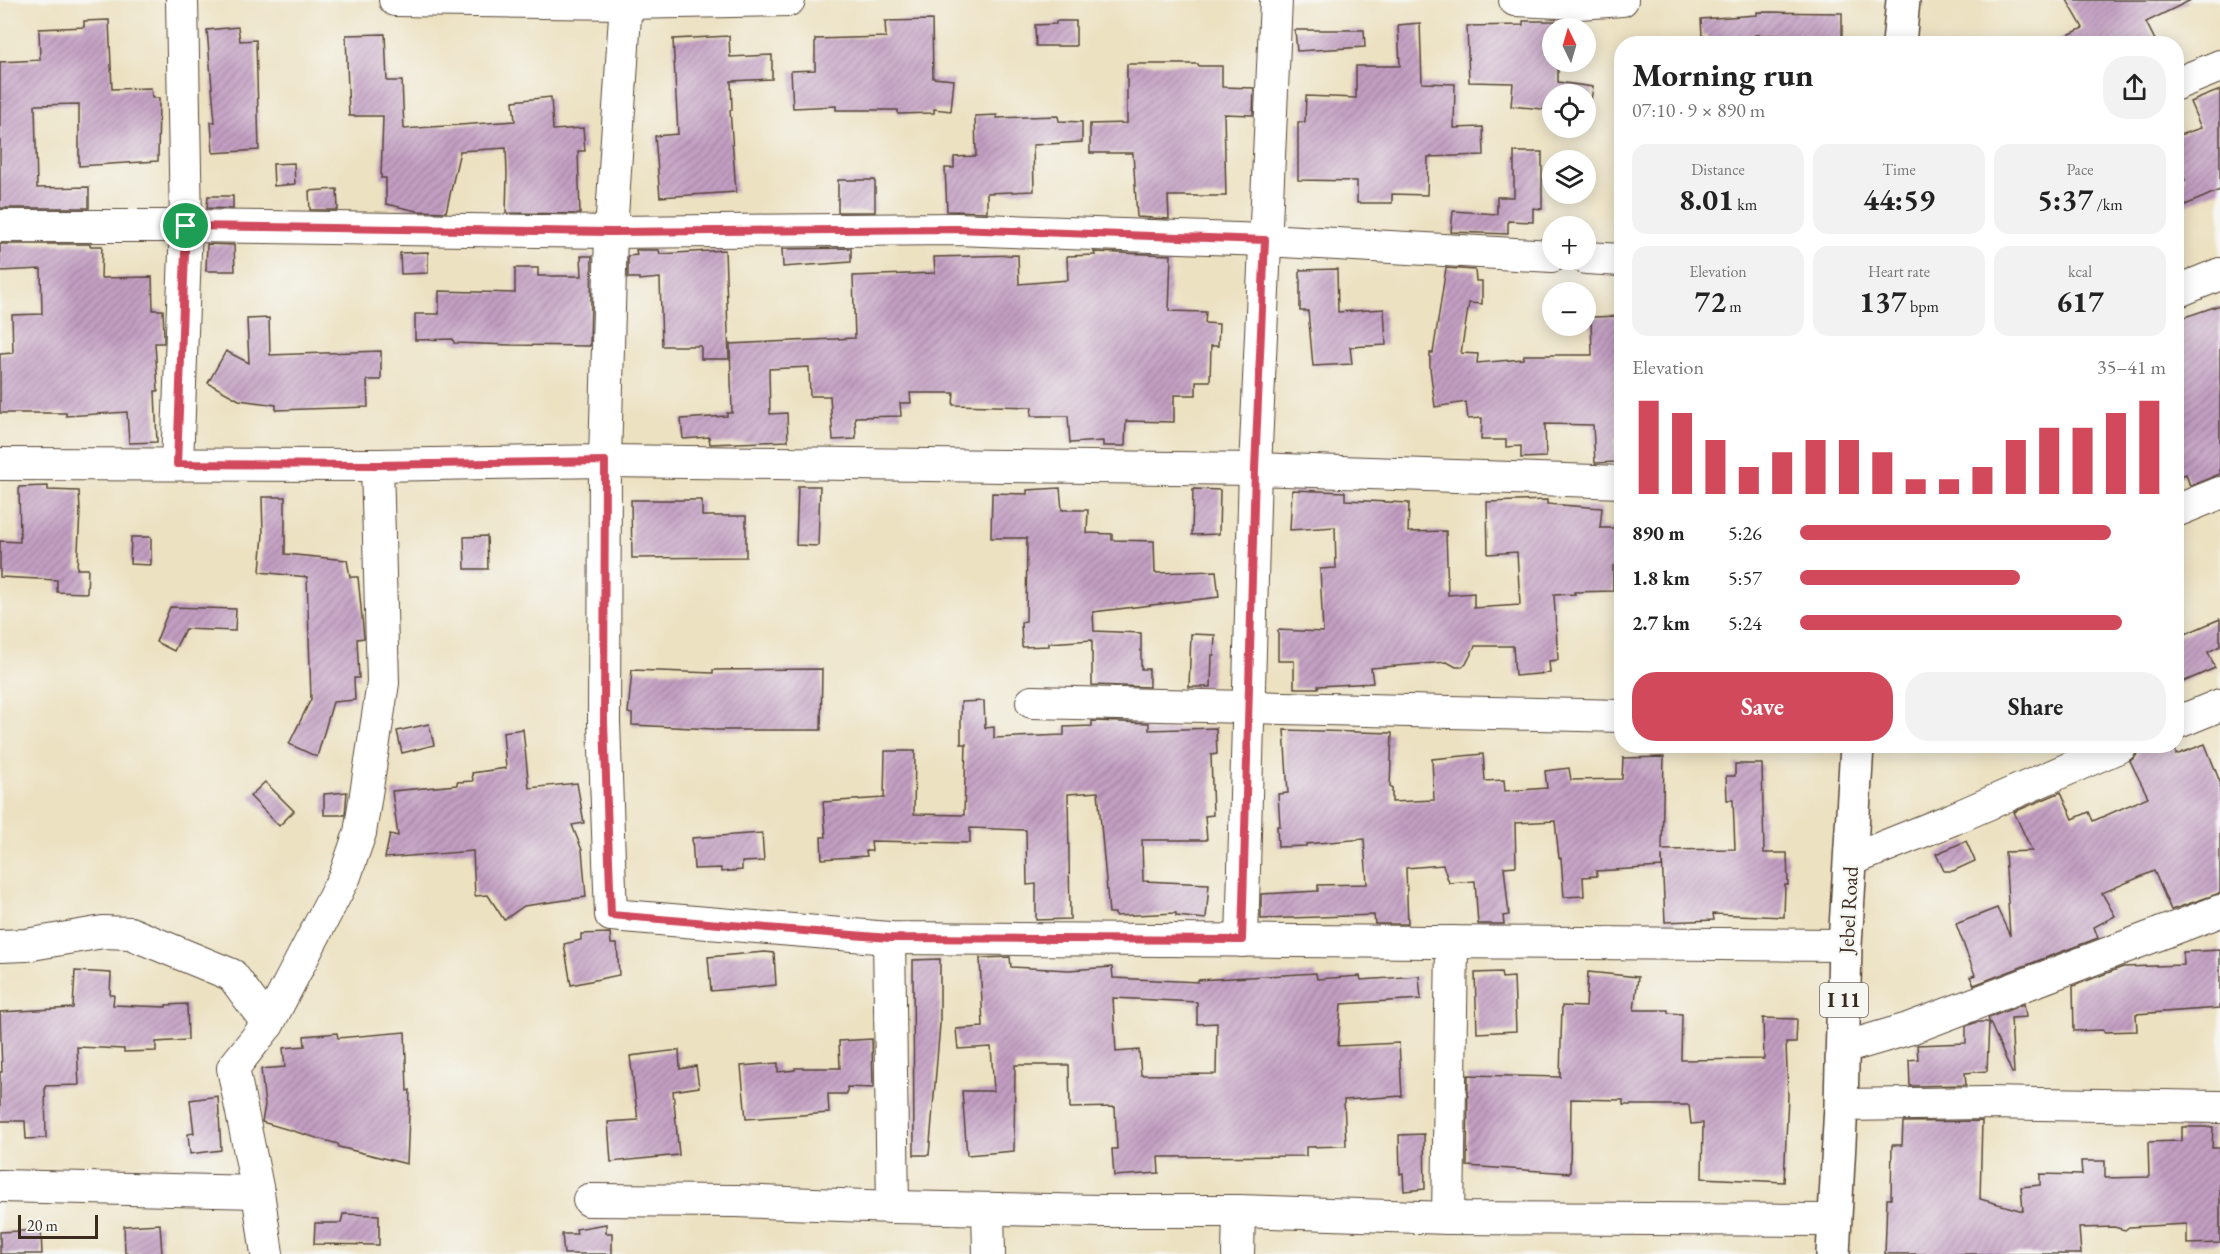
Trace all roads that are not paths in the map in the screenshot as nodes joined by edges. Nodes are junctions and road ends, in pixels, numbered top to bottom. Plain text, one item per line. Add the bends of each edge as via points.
1 (182, 0) edge
2 (395, 0) edge
3 (789, 0) edge
4 (1276, 0) edge
5 (1515, 0) edge
6 (1622, 0) edge
7 (1903, 0) edge
8 (626, 2) edge
9 (1900, 36) edge
10 (2220, 66) edge
11 (2184, 81) edge
12 (0, 226) edge
13 (186, 226) junction
14 (611, 232) junction
15 (1265, 240) junction
16 (1542, 255) edge
17 (1596, 259) edge
18 (1614, 260) edge
19 (2220, 274) edge
20 (2184, 289) edge
21 (605, 461) junction
22 (0, 464) edge
23 (177, 464) junction
24 (377, 465) junction
25 (1255, 469) junction
26 (1614, 482) edge
27 (2220, 493) edge
28 (2184, 508) edge
29 (1032, 702) dead end
30 (2220, 705) edge
31 (1249, 707) junction
32 (1614, 716) edge
33 (2184, 720) edge
34 (1857, 753) edge
35 (2105, 753) edge
36 (1851, 860) junction
37 (2220, 911) edge
38 (889, 938) junction
39 (1242, 940) junction
40 (1452, 942) junction
41 (1845, 945) junction
42 (0, 946) edge
43 (268, 1024) junction
44 (1843, 1048) junction
45 (1841, 1105) junction
46 (2220, 1107) edge
47 (0, 1186) edge
48 (258, 1192) junction
49 (589, 1200) dead end
50 (893, 1207) junction
51 (988, 1209) junction
52 (1239, 1210) junction
53 (1448, 1218) junction
54 (1835, 1220) junction
55 (267, 1254) edge
56 (989, 1254) edge
57 (1238, 1254) edge
58 (1833, 1254) edge

1 - 13 street
2 - 8 street
3 - 8 street
4 - 15 street
5 - 6 street
7 - 9 main road
8 - 14 street
10 - 11 street
12 - 13 street
13 - 14 street
13 - 23 street
14 - 15 street via 956,229
14 - 21 street
15 - 16 street
15 - 25 street
17 - 18 street
19 - 20 street
21 - 24 street
21 - 25 street
21 - 38 street via 604,722 611,915
22 - 23 street
23 - 24 street
24 - 43 street via 383,683 360,833 345,876
25 - 26 street
25 - 31 street
27 - 28 street
29 - 31 street
30 - 33 street
31 - 32 street
31 - 39 street
34 - 36 main road, Jebel Road / I 11
35 - 36 street
36 - 41 main road, Jebel Road / I 11
37 - 44 street via 1908,1029
38 - 39 street
38 - 50 street
39 - 40 street
40 - 41 street
40 - 53 street
41 - 44 main road, Jebel Road / I 11
42 - 43 street via 103,932 130,933 232,975
43 - 48 street via 233,1068
44 - 45 main road, Jebel Road / I 11
45 - 46 street via 1986,1102
45 - 54 main road, Jebel Road / I 11
47 - 48 street
48 - 55 street
49 - 50 street
50 - 51 street
51 - 52 street
51 - 56 street
52 - 53 street
52 - 57 street
53 - 54 street
54 - 58 main road, Jebel Road / I 11

